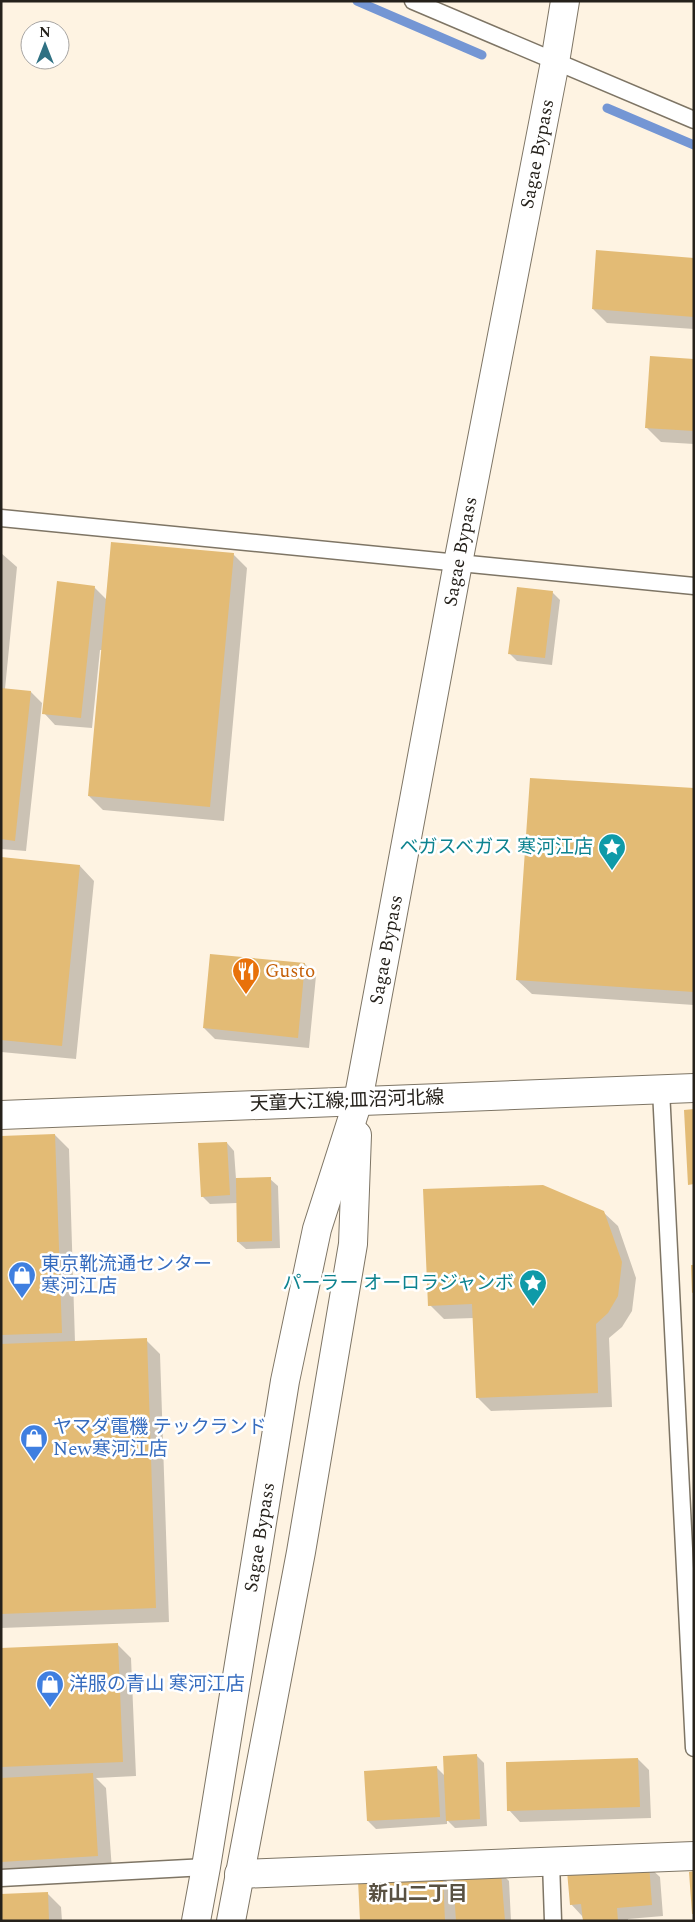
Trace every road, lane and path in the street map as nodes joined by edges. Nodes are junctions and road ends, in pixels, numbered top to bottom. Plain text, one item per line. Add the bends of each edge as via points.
1 (413, 1) edge
2 (565, 1) edge
3 (555, 62) junction
4 (694, 120) edge
5 (1, 518) edge
6 (458, 563) junction
7 (694, 586) edge
8 (694, 1088) edge
9 (662, 1090) junction
10 (358, 1101) junction
11 (1, 1115) edge
12 (694, 1748) edge
13 (694, 1856) edge
14 (551, 1862) junction
15 (206, 1867) junction
16 (239, 1874) junction
17 (1, 1878) edge
18 (196, 1921) edge
19 (231, 1921) edge
20 (553, 1921) edge

1 - 3 lane
2 - 3 main road, Sagae Bypass
3 - 4 lane
3 - 6 main road, Sagae Bypass
5 - 6 lane
6 - 7 lane
6 - 10 main road, Sagae Bypass
8 - 9 main road, 天童大江線;皿沼河北線
9 - 10 main road, 天童大江線;皿沼河北線
9 - 12 lane
10 - 11 main road, 天童大江線;皿沼河北線
10 - 15 main road, Sagae Bypass via 317,1229 285,1381
10 - 16 main road, Sagae Bypass via 353,1244 301,1552
13 - 14 main road
14 - 16 main road
14 - 20 lane
15 - 17 lane
15 - 18 main road, Sagae Bypass
16 - 19 main road, Sagae Bypass

